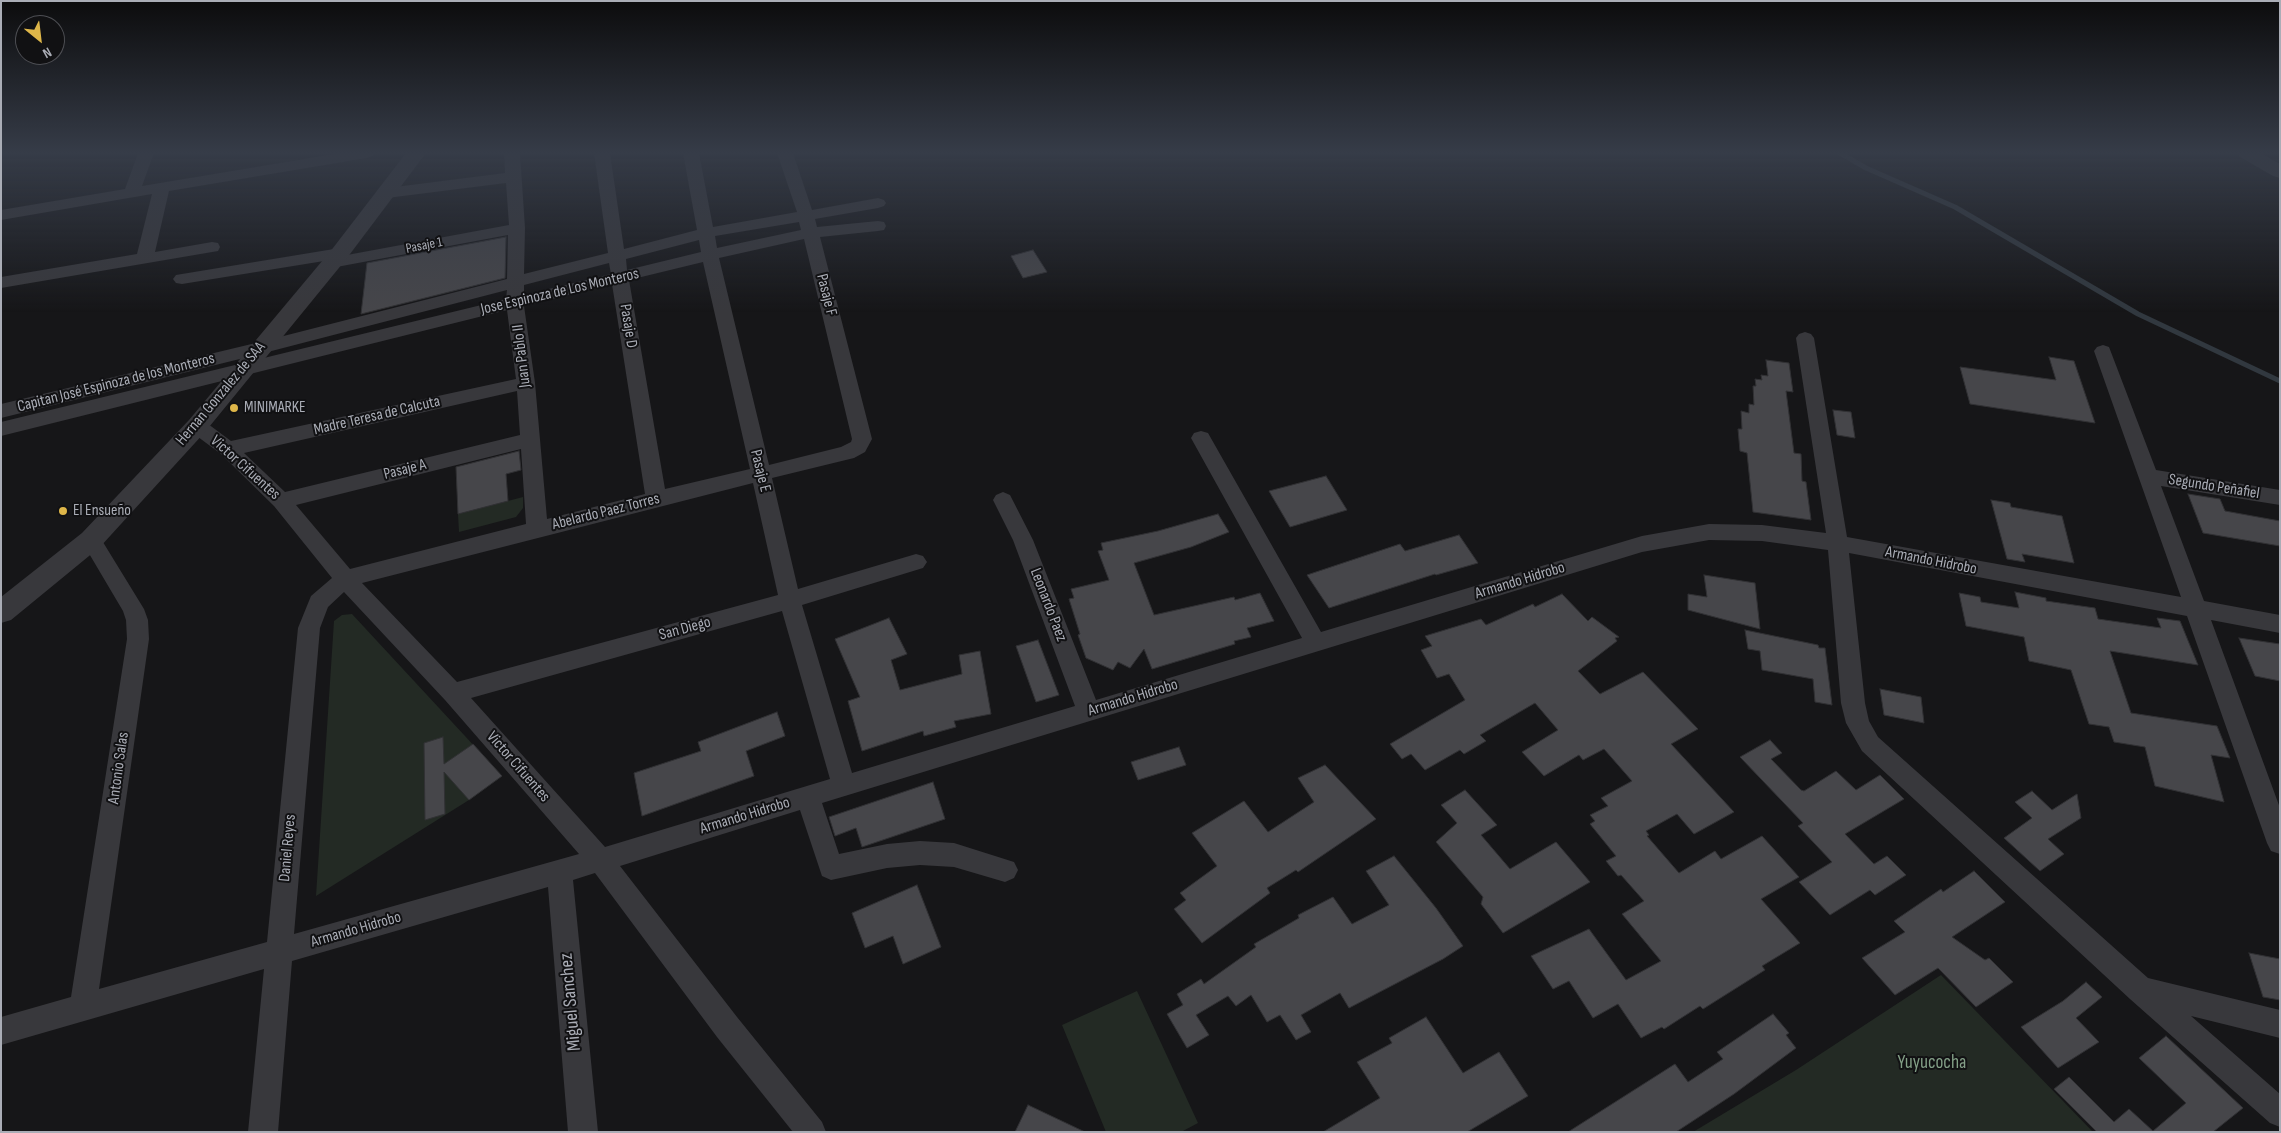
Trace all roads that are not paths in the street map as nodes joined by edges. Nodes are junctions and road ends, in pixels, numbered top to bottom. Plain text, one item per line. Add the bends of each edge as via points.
1 (53, 206) edge
2 (158, 206) edge
3 (377, 206) edge
4 (516, 206) edge
5 (610, 206) edge
6 (701, 206) edge
7 (803, 206) edge
8 (861, 206) edge
9 (1, 215) edge
10 (806, 215) junction
11 (878, 226) dead end
12 (517, 228) junction
13 (706, 233) junction
14 (810, 233) junction
15 (212, 247) dead end
16 (710, 255) junction
17 (145, 257) junction
18 (335, 258) junction
19 (618, 258) junction
20 (182, 279) dead end
21 (620, 279) junction
22 (1, 283) edge
23 (517, 283) junction
24 (516, 302) junction
25 (1804, 338) dead end
26 (260, 348) junction
27 (2103, 351) dead end
28 (244, 370) junction
29 (526, 383) junction
30 (1, 411) edge
31 (197, 426) junction
32 (1, 429) edge
33 (1201, 438) dead end
34 (862, 439) joint
35 (530, 440) junction
36 (228, 449) junction
37 (761, 474) junction
38 (2148, 476) junction
39 (2280, 498) edge
40 (656, 499) junction
41 (1003, 500) dead end
42 (281, 501) junction
43 (536, 529) junction
44 (91, 540) junction
45 (1838, 543) junction
46 (916, 562) dead end
47 (345, 579) junction
48 (790, 600) junction
49 (2196, 610) junction
50 (1, 612) edge
51 (2280, 624) edge
52 (1316, 643) junction
53 (453, 693) junction
54 (1089, 712) junction
55 (844, 786) junction
56 (808, 796) junction
57 (2280, 843) edge
58 (600, 860) junction
59 (1006, 870) dead end
60 (559, 872) junction
61 (279, 952) junction
62 (2140, 989) junction
63 (83, 1008) junction
64 (2280, 1024) edge
65 (1, 1032) edge
66 (2280, 1113) edge
67 (263, 1132) edge
68 (583, 1132) edge
69 (812, 1132) edge

1 - 9 street
2 - 17 street
3 - 18 street, Hernan Gonzalez de SAA
4 - 12 street, Juan Pablo II
5 - 19 street, Pasaje D
6 - 13 street, Pasaje E
7 - 10 street, Pasaje F
8 - 10 street, Jose Espinoza de Los Monteros
10 - 13 street, Jose Espinoza de Los Monteros
10 - 14 street, Pasaje F
11 - 14 street, Jose Espinoza de Los Monteros
12 - 18 street, Pasaje 1
12 - 23 street, Juan Pablo II
13 - 16 street, Pasaje E
13 - 19 street, Jose Espinoza de Los Monteros
14 - 16 street, Jose Espinoza de Los Monteros
14 - 34 street, Pasaje F
15 - 17 street
16 - 21 street, Jose Espinoza de Los Monteros
16 - 37 street, Pasaje E
17 - 22 street
18 - 20 street, Pasaje 1
18 - 26 street, Hernan Gonzalez de SAA
19 - 21 street, Pasaje D
19 - 23 street, Jose Espinoza de Los Monteros
21 - 24 street, Jose Espinoza de Los Monteros
21 - 40 street, Pasaje D
23 - 24 street, Juan Pablo II
23 - 26 street, Jose Espinoza de Los Monteros
24 - 28 street, Jose Espinoza de Los Monteros
24 - 29 street, Juan Pablo II
25 - 45 street
26 - 28 street, Hernan Gonzalez de SAA
26 - 30 street, Capitan José Espinoza de los Monteros
27 - 38 street
28 - 31 street, Hernan Gonzalez de SAA
28 - 32 street, Capitan José Espinoza de los Monteros
29 - 35 street, Juan Pablo II
29 - 36 street, Madre Teresa de Calcuta
31 - 36 street, Victor Cifuentes
31 - 44 street, Hernan Gonzalez de SAA
33 - 52 street
34 - 37 street, Abelardo Paez Torres via 858,447 847,453
35 - 42 street, Pasaje A
35 - 43 street, Juan Pablo II
36 - 42 street, Victor Cifuentes
37 - 40 street, Abelardo Paez Torres
37 - 48 street, Pasaje E
38 - 39 street, Segundo Peñafiel
38 - 49 street
40 - 43 street, Abelardo Paez Torres
41 - 54 street, Leonardo Paez via 1023,540
42 - 47 street, Victor Cifuentes
43 - 47 street, Abelardo Paez Torres
44 - 50 street, Hernan Gonzalez de SAA
44 - 63 street, Antonio Salas via 133,609 138,639
45 - 49 street, Armando Hidrobo
45 - 52 street, Armando Hidrobo via 1762,532 1709,532 1642,544
45 - 62 street via 1853,703 1858,723 1870,744
46 - 48 street, San Diego
47 - 53 street, Victor Cifuentes
47 - 61 street, Daniel Reyes via 319,602 309,628
48 - 53 street, San Diego
48 - 55 street, Pasaje E
49 - 51 street, Armando Hidrobo
49 - 57 street
52 - 54 street, Armando Hidrobo
53 - 58 street, Victor Cifuentes
54 - 55 street, Armando Hidrobo
55 - 56 street, Armando Hidrobo
56 - 58 street, Armando Hidrobo
56 - 59 street via 831,868 887,856 920,853 954,855
58 - 60 street, Armando Hidrobo
58 - 69 street, Victor Cifuentes
60 - 61 street, Armando Hidrobo
60 - 68 street, Miguel Sanchez
61 - 63 street, Armando Hidrobo
61 - 67 street, Daniel Reyes
62 - 64 street
62 - 66 street
63 - 65 street, Armando Hidrobo

